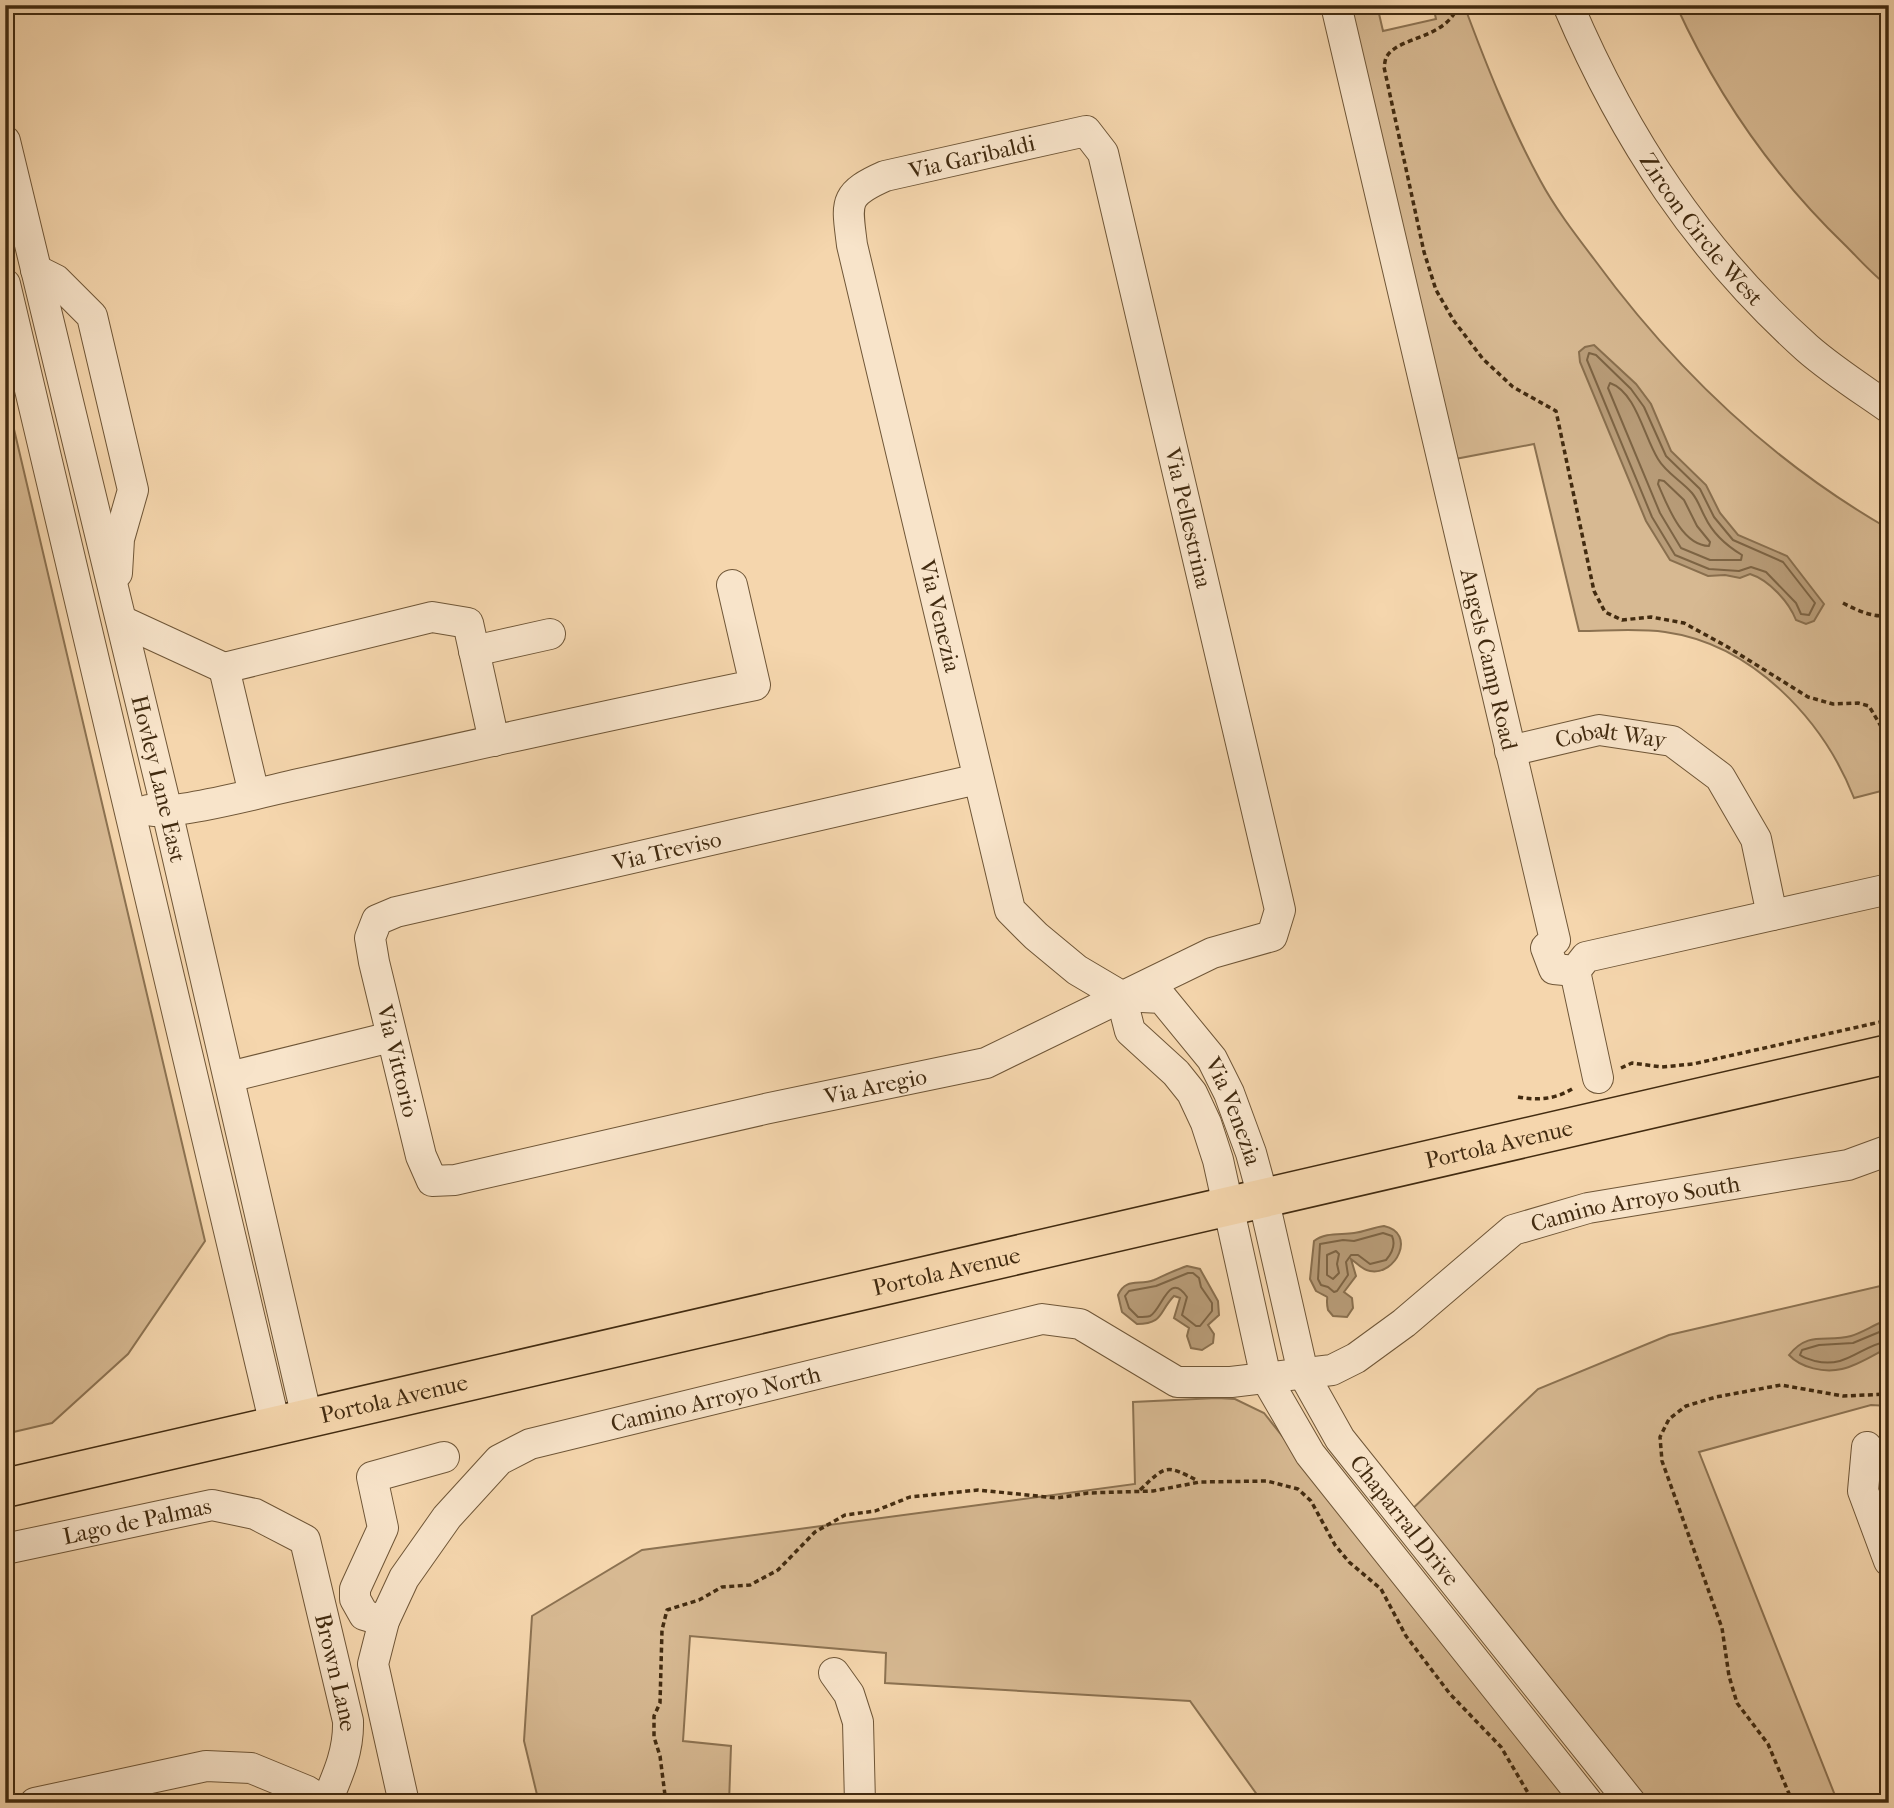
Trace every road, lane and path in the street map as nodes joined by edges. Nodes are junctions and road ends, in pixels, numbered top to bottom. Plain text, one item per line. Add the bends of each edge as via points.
1 (1336, 5) edge
2 (1458, 5) edge
3 (1568, 5) edge
4 (1086, 131) joint
5 (5, 141) edge
6 (859, 187) joint
7 (36, 270) junction
8 (5, 284) edge
9 (1889, 408) edge
10 (732, 585) dead end
11 (1843, 603) dead end
12 (118, 608) junction
13 (1889, 616) edge
14 (550, 634) dead end
15 (474, 652) junction
16 (94, 656) junction
17 (224, 668) junction
18 (1889, 740) edge
19 (494, 741) junction
20 (1510, 751) junction
21 (978, 779) junction
22 (254, 794) junction
23 (167, 811) junction
24 (1889, 889) edge
25 (1280, 910) joint
26 (1772, 915) junction
27 (370, 938) joint
28 (1574, 971) junction
29 (1121, 996) junction
30 (1889, 1020) edge
31 (391, 1037) junction
32 (1889, 1054) edge
33 (229, 1077) junction
34 (1598, 1078) junction
35 (1518, 1097) dead end
36 (1889, 1150) edge
37 (432, 1181) joint
38 (1245, 1201) junction
39 (1303, 1373) junction
40 (1266, 1378) junction
41 (1889, 1394) edge
42 (291, 1421) junction
43 (1867, 1447) dead end
44 (444, 1457) dead end
45 (1200, 1482) junction
46 (5, 1488) edge
47 (1139, 1492) junction
48 (305, 1540) joint
49 (5, 1549) edge
50 (1889, 1561) edge
51 (384, 1621) junction
52 (834, 1673) dead end
53 (35, 1803) edge
54 (326, 1803) edge
55 (404, 1803) edge
56 (666, 1803) edge
57 (860, 1803) edge
58 (1534, 1803) edge
59 (1588, 1803) edge
60 (1631, 1803) edge
61 (1793, 1803) edge

1 - 20 street, Angels Camp Road
2 - 18 path via 1435,31 1387,56 1384,67 1424,253 1436,290 1483,359 1513,387 1556,411 1594,591 1605,612 1622,620 1651,617 1684,623 1808,697 1869,706
3 - 9 street, Zircon Circle West via 1638,147 1695,229 1750,293 1809,350
4 - 6 street, Via Garibaldi via 885,176
4 - 25 street, Via Pellestrina via 1103,153
5 - 7 street, Hovley Lane East
6 - 21 street, Via Venezia via 848,206 852,245
7 - 12 street, Hovley Lane East
7 - 12 street via 56,280 92,316 133,490 119,539
8 - 16 street, Hovley Lane East
10 - 19 street via 755,685
11 - 13 path via 1860,612
12 - 17 street
12 - 23 street, Hovley Lane East
14 - 15 street
15 - 17 street via 468,623 432,617
15 - 19 street
16 - 23 street via 141,804 152,811
16 - 42 street, Hovley Lane East
17 - 22 street
19 - 22 street
20 - 26 street, Cobalt Way via 1599,730 1672,741 1720,777 1756,839
20 - 28 street, Angels Camp Road via 1555,940 1546,948 1554,969
21 - 27 street, Via Treviso via 396,912 377,920
21 - 29 street, Via Venezia via 1010,910 1077,970
22 - 23 street
23 - 33 street, Hovley Lane East
24 - 26 street
25 - 29 street, Via Aregio via 1272,936 1212,953
26 - 28 street via 1586,957
27 - 31 street, Via Vittorio
28 - 34 street
29 - 37 street, Via Aregio via 986,1063 455,1180
29 - 38 street, Via Venezia via 1130,1031 1192,1093 1214,1147
29 - 38 street, Via Venezia via 1162,998 1212,1059 1230,1093 1251,1153
30 - 34 path via 1693,1065 1632,1063
31 - 33 street
31 - 37 street, Via Vittorio via 421,1156
32 - 38 main road, Portola Avenue
33 - 42 street, Hovley Lane East
34 - 35 path via 1538,1101
36 - 39 street, Camino Arroyo South via 1848,1165 1588,1208 1513,1230 1404,1323 1356,1357 1332,1370
38 - 39 street, Chaparral Drive
38 - 40 street, Chaparral Drive
38 - 42 main road, Portola Avenue
39 - 40 street, Camino Arroyo North
39 - 60 street, Chaparral Drive via 1340,1439
40 - 51 street, Camino Arroyo North via 1177,1382 1080,1324 1042,1319 530,1444 499,1460 447,1517 404,1578
40 - 59 street, Chaparral Drive via 1310,1454
41 - 61 path via 1843,1396 1781,1385 1742,1392 1686,1406 1669,1419 1660,1437 1662,1461 1722,1628 1737,1703 1768,1744
42 - 46 main road, Portola Avenue
43 - 50 street via 1863,1491
44 - 51 street via 372,1477 383,1528 355,1599 363,1615
45 - 47 path
45 - 47 path via 1175,1468 1160,1470
45 - 58 path via 1267,1481 1298,1489 1349,1562 1381,1589 1406,1636 1450,1694 1501,1747
47 - 56 path via 1057,1498 978,1490 910,1497 875,1511 845,1515 816,1532 778,1570 750,1585 722,1587 667,1610 660,1703 654,1716
48 - 49 street, Lago de Palmas via 255,1514 212,1505
48 - 54 street, Brown Lane via 348,1721 345,1756
51 - 55 street, Camino Arroyo North via 373,1664
52 - 57 street via 849,1694 858,1722
53 - 54 street via 206,1766 251,1768

